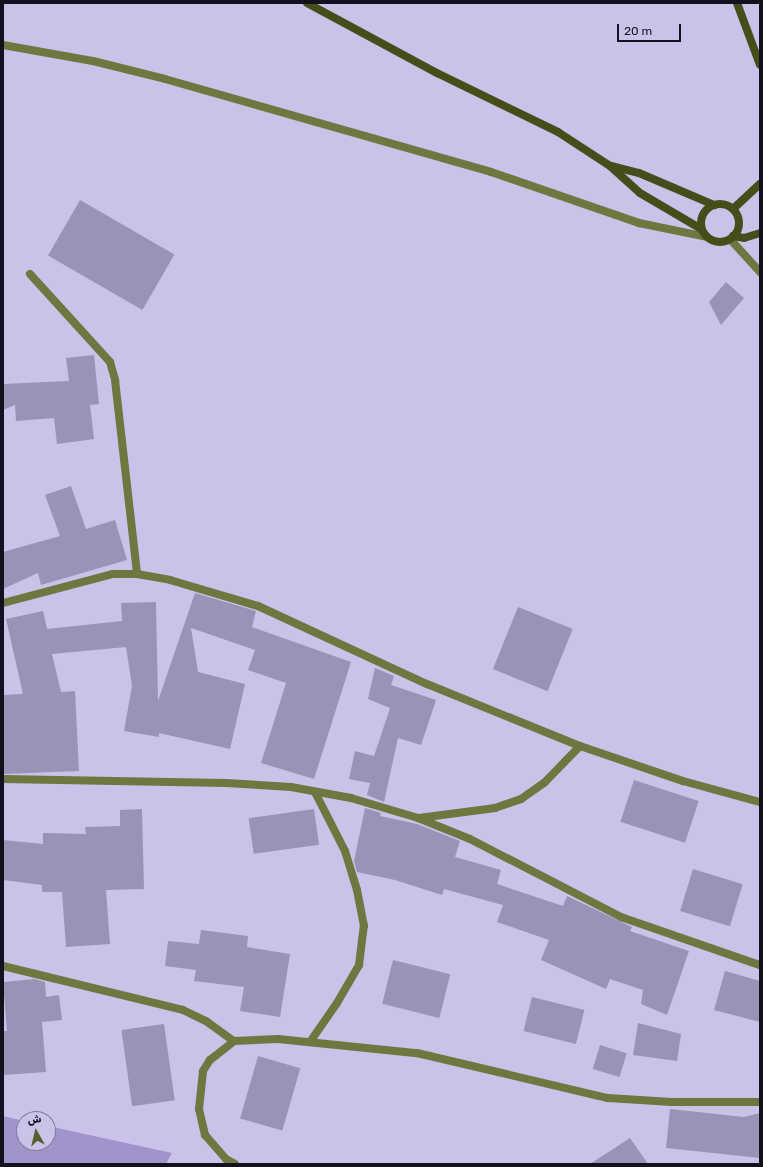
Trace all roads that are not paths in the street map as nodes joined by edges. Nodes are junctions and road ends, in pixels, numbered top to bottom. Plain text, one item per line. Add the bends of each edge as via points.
1 (307, 3) edge
2 (737, 3) edge
3 (3, 45) edge
4 (760, 65) edge
5 (610, 166) junction
6 (760, 184) edge
7 (714, 205) junction
8 (733, 209) junction
9 (701, 229) junction
10 (760, 233) edge
11 (707, 237) junction
12 (732, 237) junction
13 (760, 272) edge
14 (30, 274) dead end
15 (137, 574) junction
16 (3, 603) edge
17 (580, 746) junction
18 (3, 779) edge
19 (315, 792) junction
20 (760, 802) edge
21 (418, 818) junction
22 (760, 965) edge
23 (3, 966) edge
24 (234, 1041) junction
25 (310, 1042) junction
26 (760, 1102) edge
27 (235, 1164) edge

1 - 5 main road via 436,73 558,132
2 - 4 main road
3 - 11 street via 94,61 165,79 491,172 639,223
5 - 7 main road via 640,173
5 - 9 main road via 640,193
6 - 8 main road
7 - 8 main road via 724,204
7 - 9 main road via 703,214
8 - 12 main road via 738,218 738,227
9 - 11 main road
10 - 12 main road via 744,238
11 - 12 main road via 714,241
12 - 13 street
14 - 15 street via 110,362 116,380
15 - 16 street via 92,578
15 - 17 street via 170,580 258,606 427,684
17 - 20 street via 683,781
17 - 21 street via 545,782 521,799 494,808
18 - 19 street via 226,783
19 - 21 street via 351,798
19 - 25 street via 345,851 357,890 364,926 359,965
21 - 22 street via 470,839 620,917
23 - 24 street via 183,1010 206,1021
24 - 25 street
24 - 27 street via 210,1060 203,1071 199,1109 205,1135 226,1159
25 - 26 street via 417,1053 608,1098 672,1102

